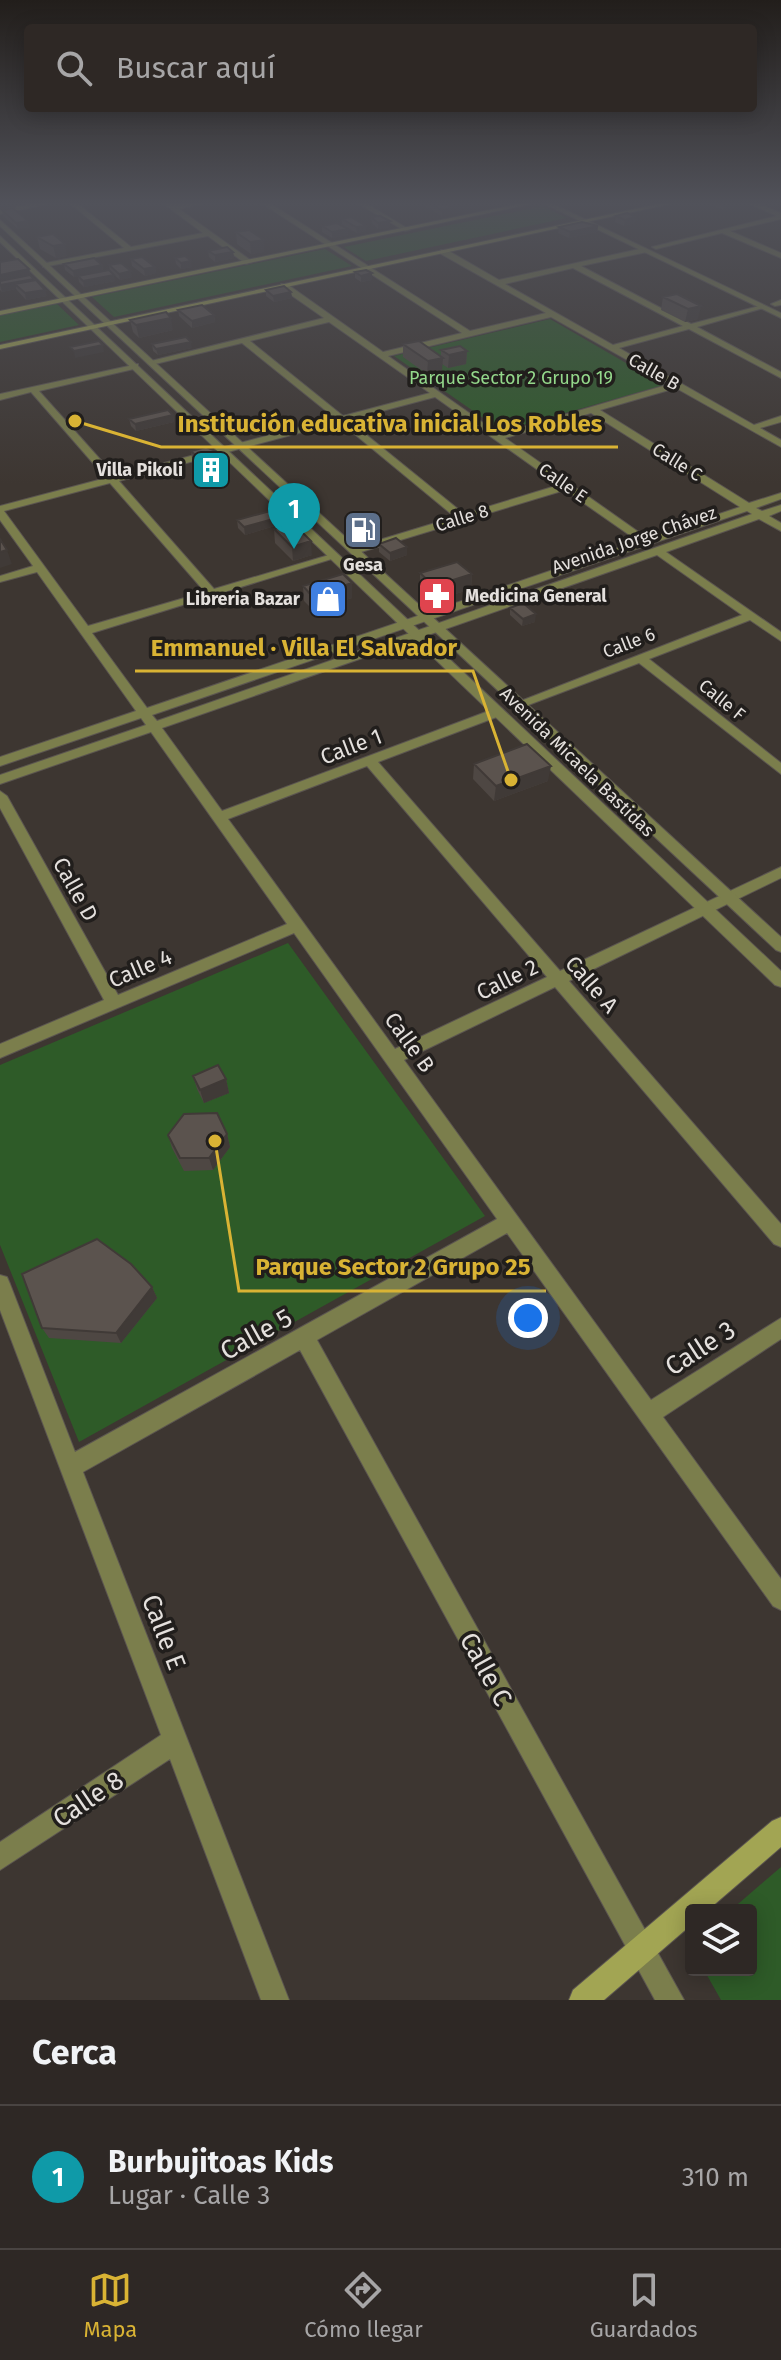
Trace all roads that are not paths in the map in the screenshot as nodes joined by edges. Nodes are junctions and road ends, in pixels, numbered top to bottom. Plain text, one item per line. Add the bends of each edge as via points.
1 (72, 297) edge
2 (80, 297) edge
3 (230, 297) edge
4 (300, 297) edge
5 (411, 297) edge
6 (523, 297) edge
7 (634, 297) edge
8 (743, 297) edge
9 (64, 299) junction
10 (763, 307) junction
11 (0, 313) edge
12 (552, 314) junction
13 (781, 316) edge
14 (331, 319) junction
15 (109, 323) junction
16 (94, 326) junction
17 (690, 327) junction
18 (469, 334) junction
19 (244, 340) junction
20 (0, 347) edge
21 (611, 348) junction
22 (382, 355) junction
23 (151, 362) junction
24 (135, 366) junction
25 (781, 375) edge
26 (677, 385) junction
27 (33, 389) junction
28 (437, 394) junction
29 (0, 397) edge
30 (593, 410) junction
31 (342, 419) junction
32 (781, 419) edge
33 (752, 428) junction
34 (498, 437) junction
35 (781, 444) edge
36 (243, 446) junction
37 (223, 451) junction
38 (112, 480) junction
39 (567, 486) junction
40 (781, 496) edge
41 (748, 507) junction
42 (781, 508) edge
43 (0, 511) edge
44 (761, 515) junction
45 (463, 518) junction
46 (781, 528) edge
47 (646, 542) junction
48 (357, 550) junction
49 (657, 550) junction
50 (333, 557) junction
51 (39, 568) junction
52 (0, 579) edge
53 (212, 593) junction
54 (427, 616) junction
55 (751, 616) junction
56 (406, 623) junction
57 (439, 627) junction
58 (85, 631) junction
59 (417, 634) junction
60 (781, 637) edge
61 (641, 658) junction
62 (519, 704) junction
63 (498, 712) junction
64 (149, 720) junction
65 (369, 760) junction
66 (0, 762) edge
67 (781, 770) edge
68 (0, 780) edge
69 (0, 796) edge
70 (219, 817) junction
71 (781, 872) edge
72 (728, 897) junction
73 (705, 908) junction
74 (297, 926) junction
75 (781, 946) edge
76 (558, 979) junction
77 (781, 981) edge
78 (114, 1003) junction
79 (0, 1051) edge
80 (392, 1058) junction
81 (510, 1222) junction
82 (781, 1238) edge
83 (0, 1284) edge
84 (781, 1328) edge
85 (304, 1337) junction
86 (649, 1414) junction
87 (70, 1467) junction
88 (781, 1598) edge
89 (176, 1740) junction
90 (781, 1830) edge
91 (0, 1857) edge
92 (641, 1950) junction
93 (275, 2000) edge
94 (583, 2000) edge
95 (670, 2000) edge

1 - 9 main road
2 - 15 street, Avenida Micaela Bastidas
3 - 15 main road
4 - 14 street, Calle E
5 - 18 street
6 - 12 street, Calle B
7 - 17 street
8 - 10 street
9 - 11 main road
9 - 16 street, Avenida Micaela Bastidas
10 - 13 street
10 - 17 street
12 - 18 street
12 - 21 street, Calle B
14 - 19 street
14 - 22 street, Calle E
15 - 16 main road
15 - 23 street, Avenida Micaela Bastidas
16 - 20 main road
16 - 24 street, Avenida Micaela Bastidas
17 - 21 street
17 - 25 street
18 - 22 street
19 - 23 street
19 - 31 street
21 - 26 street, Calle B
22 - 28 street, Calle E
23 - 36 street, Avenida Micaela Bastidas
24 - 27 street
24 - 37 street, Avenida Micaela Bastidas
26 - 30 street
26 - 33 street, Calle B
27 - 29 street
27 - 38 street
28 - 31 street
28 - 34 street, Calle E
30 - 34 street
30 - 41 street, Calle C
31 - 36 street
31 - 45 street
32 - 33 street
33 - 35 street, Calle B
34 - 39 street, Calle E
36 - 37 street
36 - 48 street, Avenida Micaela Bastidas
37 - 38 street
37 - 50 street, Avenida Micaela Bastidas
38 - 43 street
38 - 53 street
39 - 45 street, Calle 8
39 - 47 street, Calle E
40 - 41 street, Avenida Jorge Chávez
41 - 44 street, Calle C
41 - 47 street, Avenida Jorge Chávez
42 - 44 street, Avenida Jorge Chávez
43 - 51 street, Calle B
44 - 46 street
44 - 49 street, Avenida Jorge Chávez
45 - 48 street, Calle 8
47 - 54 street, Avenida Jorge Chávez
48 - 54 street, Avenida Micaela Bastidas
49 - 55 street
49 - 57 street, Avenida Jorge Chávez
50 - 53 street
50 - 56 street, Avenida Micaela Bastidas
51 - 52 street
51 - 58 street, Calle B
53 - 58 street
54 - 56 street, Avenida Jorge Chávez
54 - 57 street, Avenida Micaela Bastidas
55 - 60 street
55 - 61 street, Calle 6
56 - 59 street, Avenida Micaela Bastidas
56 - 64 street, Avenida Jorge Chávez
57 - 59 street, Avenida Jorge Chávez
57 - 62 street, Avenida Micaela Bastidas
58 - 64 street, Calle B
59 - 63 street, Avenida Micaela Bastidas
59 - 64 street, Avenida Jorge Chávez
61 - 62 street, Calle 6
61 - 67 street, Calle F
62 - 72 street, Avenida Micaela Bastidas
63 - 65 street, Calle 1
63 - 73 street, Avenida Micaela Bastidas
64 - 66 street, Avenida Jorge Chávez
64 - 68 street, Avenida Jorge Chávez
64 - 70 street, Calle B
65 - 70 street, Calle 1
65 - 76 street, Calle A
69 - 78 street, Calle D
70 - 74 street, Calle B
71 - 72 street, Calle 2
72 - 73 street, Calle 2
72 - 75 street, Avenida Micaela Bastidas
73 - 76 street, Calle 2
73 - 77 street, Avenida Micaela Bastidas
74 - 78 street, Calle 4
74 - 80 street, Calle B
76 - 80 street, Calle 2
76 - 82 street, Calle A
78 - 79 street, Calle 4
80 - 81 street, Calle B
81 - 85 street, Calle 5
81 - 86 street, Calle B
83 - 87 street, Calle E
84 - 86 street, Calle 3
85 - 87 street, Calle 5
85 - 92 street, Calle C
86 - 88 street, Calle B
87 - 89 street, Calle E
89 - 91 street, Calle 8
89 - 93 street, Calle E
90 - 92 main road
92 - 94 main road
92 - 95 street, Calle C

